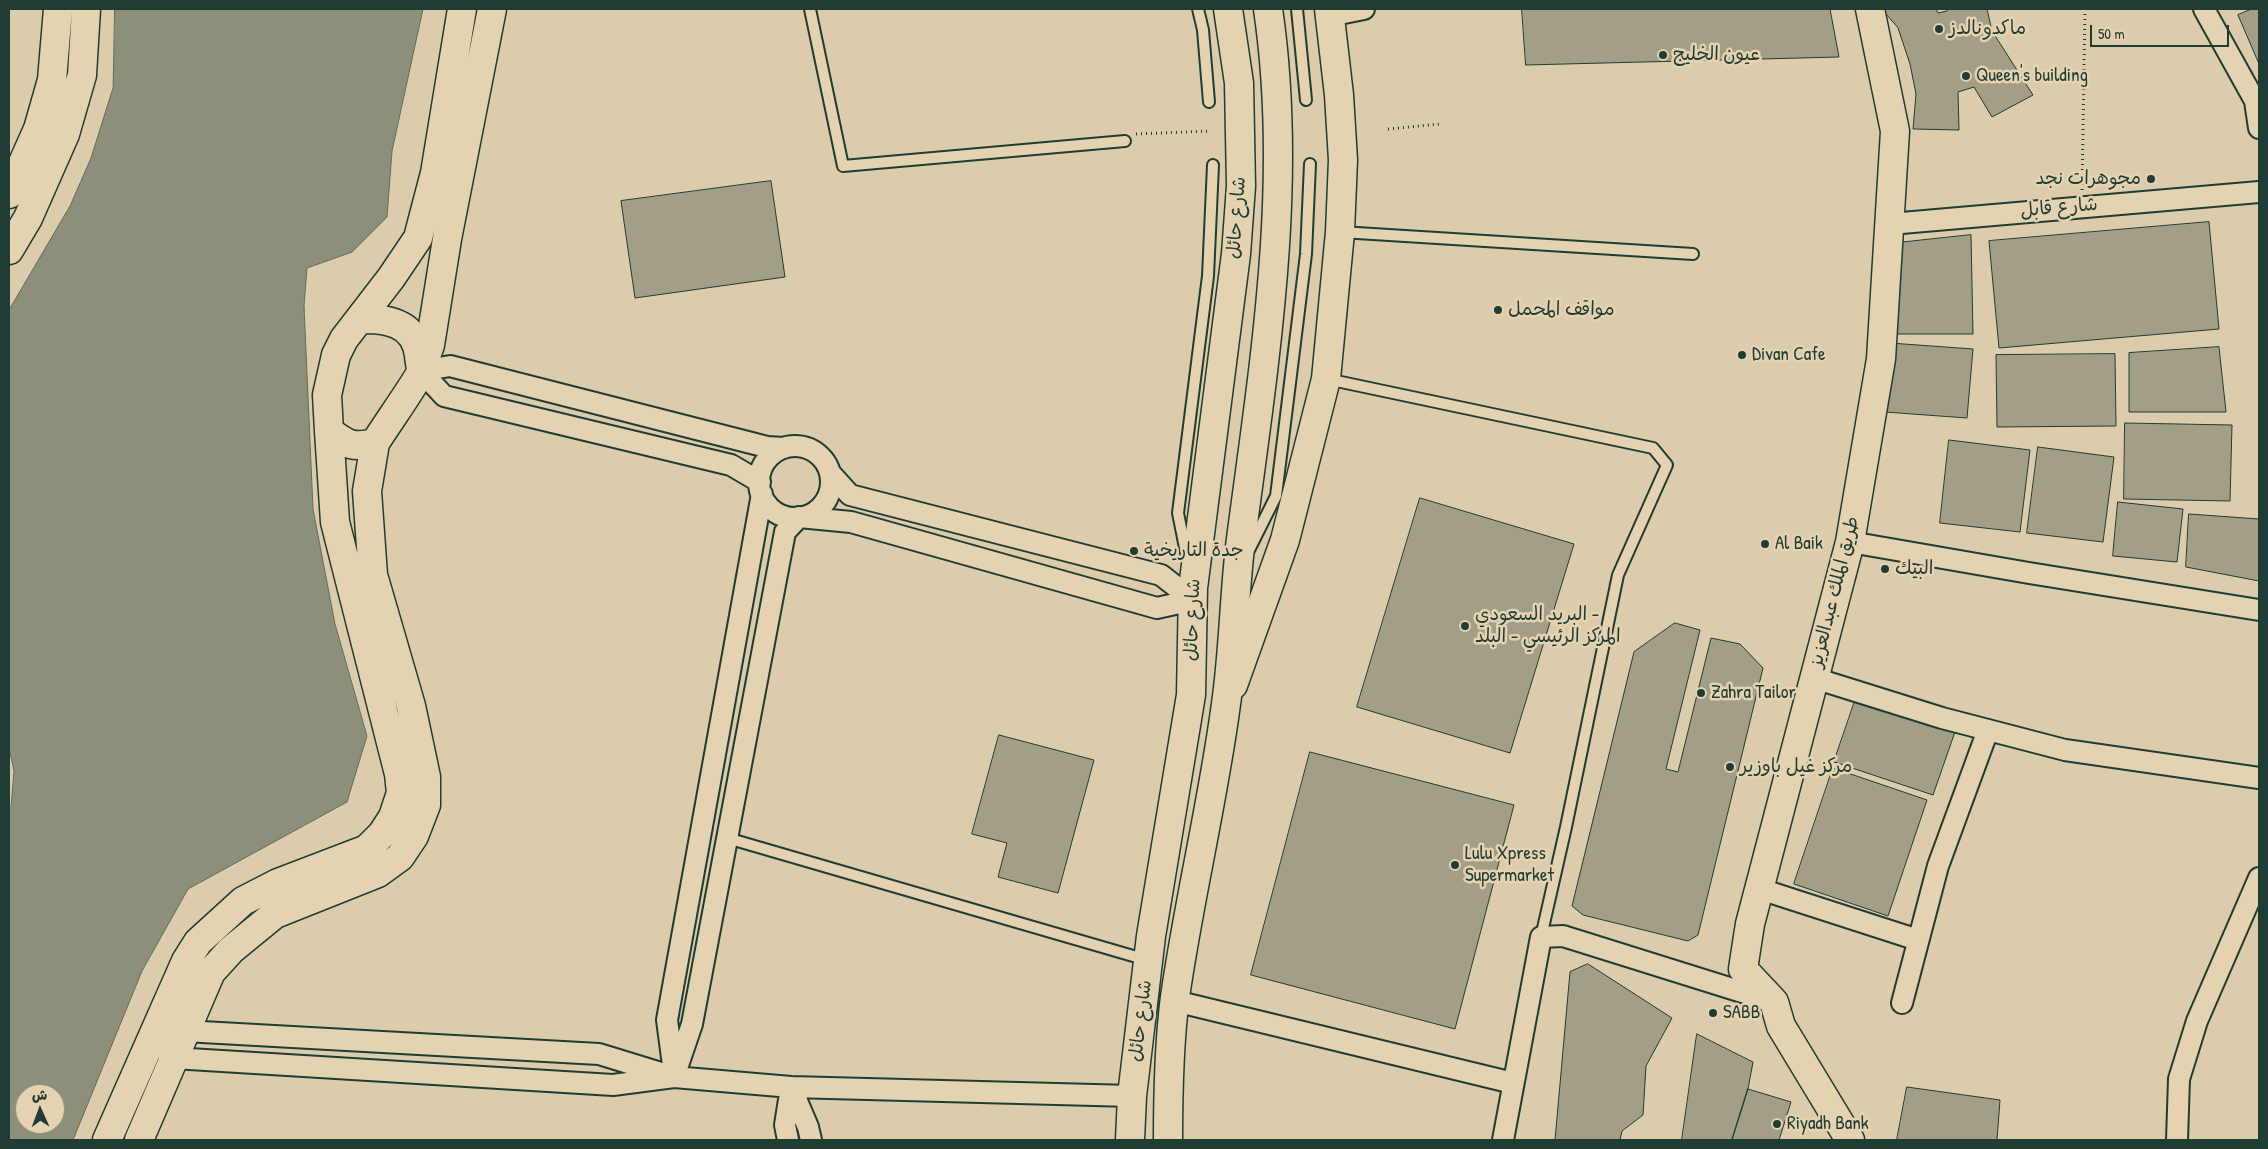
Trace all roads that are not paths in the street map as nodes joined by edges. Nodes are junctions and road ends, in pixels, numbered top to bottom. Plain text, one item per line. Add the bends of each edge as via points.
1 (58, 9) edge
2 (86, 9) edge
3 (462, 9) edge
4 (492, 9) edge
5 (810, 9) edge
6 (1198, 9) edge
7 (1228, 9) edge
8 (1268, 9) edge
9 (1297, 9) edge
10 (1364, 9) edge
11 (1870, 9) edge
12 (2204, 9) edge
13 (1329, 13) edge
14 (1306, 100) dead end
15 (1209, 102) dead end
16 (2259, 128) edge
17 (1125, 141) dead end
18 (1310, 164) dead end
19 (1213, 165) dead end
20 (2259, 192) edge
21 (9, 194) edge
22 (1890, 224) junction
23 (1340, 232) junction
24 (9, 250) edge
25 (1693, 254) dead end
26 (360, 320) junction
27 (421, 371) junction
28 (1326, 379) junction
29 (329, 431) junction
30 (375, 443) junction
31 (784, 448) junction
32 (831, 474) junction
33 (761, 488) junction
34 (799, 517) junction
35 (1850, 542) junction
36 (1236, 576) junction
37 (1193, 594) junction
38 (2259, 610) edge
39 (1814, 678) junction
40 (1226, 703) junction
41 (1988, 730) junction
42 (2259, 778) edge
43 (727, 838) junction
44 (2259, 878) edge
45 (1760, 888) junction
46 (1540, 937) junction
47 (1918, 940) junction
48 (1148, 960) junction
49 (1175, 1001) junction
50 (1774, 1002) junction
51 (1902, 1003) dead end
52 (184, 1031) junction
53 (152, 1037) junction
54 (173, 1058) junction
55 (674, 1077) junction
56 (1513, 1083) junction
57 (791, 1087) junction
58 (1132, 1096) junction
59 (107, 1140) edge
60 (138, 1140) edge
61 (788, 1140) edge
62 (811, 1140) edge
63 (1130, 1140) edge
64 (1168, 1140) edge
65 (1502, 1140) edge
66 (1850, 1140) edge
67 (2177, 1140) edge

1 - 21 main road via 52,80 38,129
2 - 24 main road via 82,75 65,134 28,218
3 - 26 main road via 434,174 418,238
4 - 27 main road via 447,239 430,345
5 - 17 lane via 843,166
6 - 15 lane
7 - 37 main road, شارع حائل via 1239,83 1241,186 1236,254
8 - 36 main road, شارع حائل via 1279,115 1276,242
9 - 14 lane
10 - 13 street
11 - 22 main road, طريق الملك عبدالعزيز via 1895,131
12 - 16 street via 2255,101
13 - 23 main road via 1343,160
18 - 36 lane via 1306,254 1276,496
19 - 37 lane via 1208,276 1178,513
20 - 22 street, شارع قابل
22 - 35 main road, طريق الملك عبدالعزيز via 1881,359
23 - 25 lane
23 - 28 main road
26 - 27 main road via 380,318 400,326 413,337
26 - 29 main road via 344,339 330,373 326,395
27 - 30 main road
27 - 31 street via 450,366 767,447
27 - 33 street via 444,396 731,465
28 - 40 main road via 1284,540
28 - 46 lane via 1653,448 1668,465 1618,575
29 - 30 main road via 343,442 358,447
29 - 53 main road via 335,522 399,774 401,793 393,817 367,849 278,883 244,901 216,923 186,961
30 - 52 main road via 367,491 373,575 411,706 426,777 426,805 414,836 400,857 378,873 274,914 231,950 211,972
31 - 32 street via 796,446 813,451 826,463
31 - 33 street via 766,461 761,471
32 - 34 street via 831,486 824,503 810,514
32 - 37 street via 850,495 1160,576
33 - 34 street via 767,504 776,512
33 - 55 street via 667,1020
34 - 37 street via 851,522 1157,608
34 - 43 street via 785,532
35 - 38 street
35 - 39 main road, طريق الملك عبدالعزيز
36 - 40 main road, شارع حائل
37 - 48 main road, شارع حائل via 1191,695
39 - 41 street
39 - 45 main road, طريق الملك عبدالعزيز
40 - 49 main road, شارع حائل
41 - 42 street via 2065,750
41 - 47 street via 1938,866
43 - 48 lane
43 - 55 street via 692,1024
44 - 67 street via 2194,1030 2179,1079
45 - 47 street
45 - 50 main road, طريق الملك عبدالعزيز via 1743,969
46 - 50 street via 1563,936
46 - 56 street
47 - 51 street
48 - 58 main road, شارع حائل
49 - 56 street
49 - 64 main road, شارع حائل
50 - 66 main road, طريق الملك عبدالعزيز via 1781,1026
52 - 53 street
52 - 54 main road
52 - 55 street via 599,1054
53 - 54 street
53 - 59 main road
54 - 55 street via 613,1085
54 - 60 main road
55 - 57 street
56 - 65 street
57 - 58 street
57 - 61 street via 785,1124
57 - 62 street
58 - 63 main road, شارع حائل

